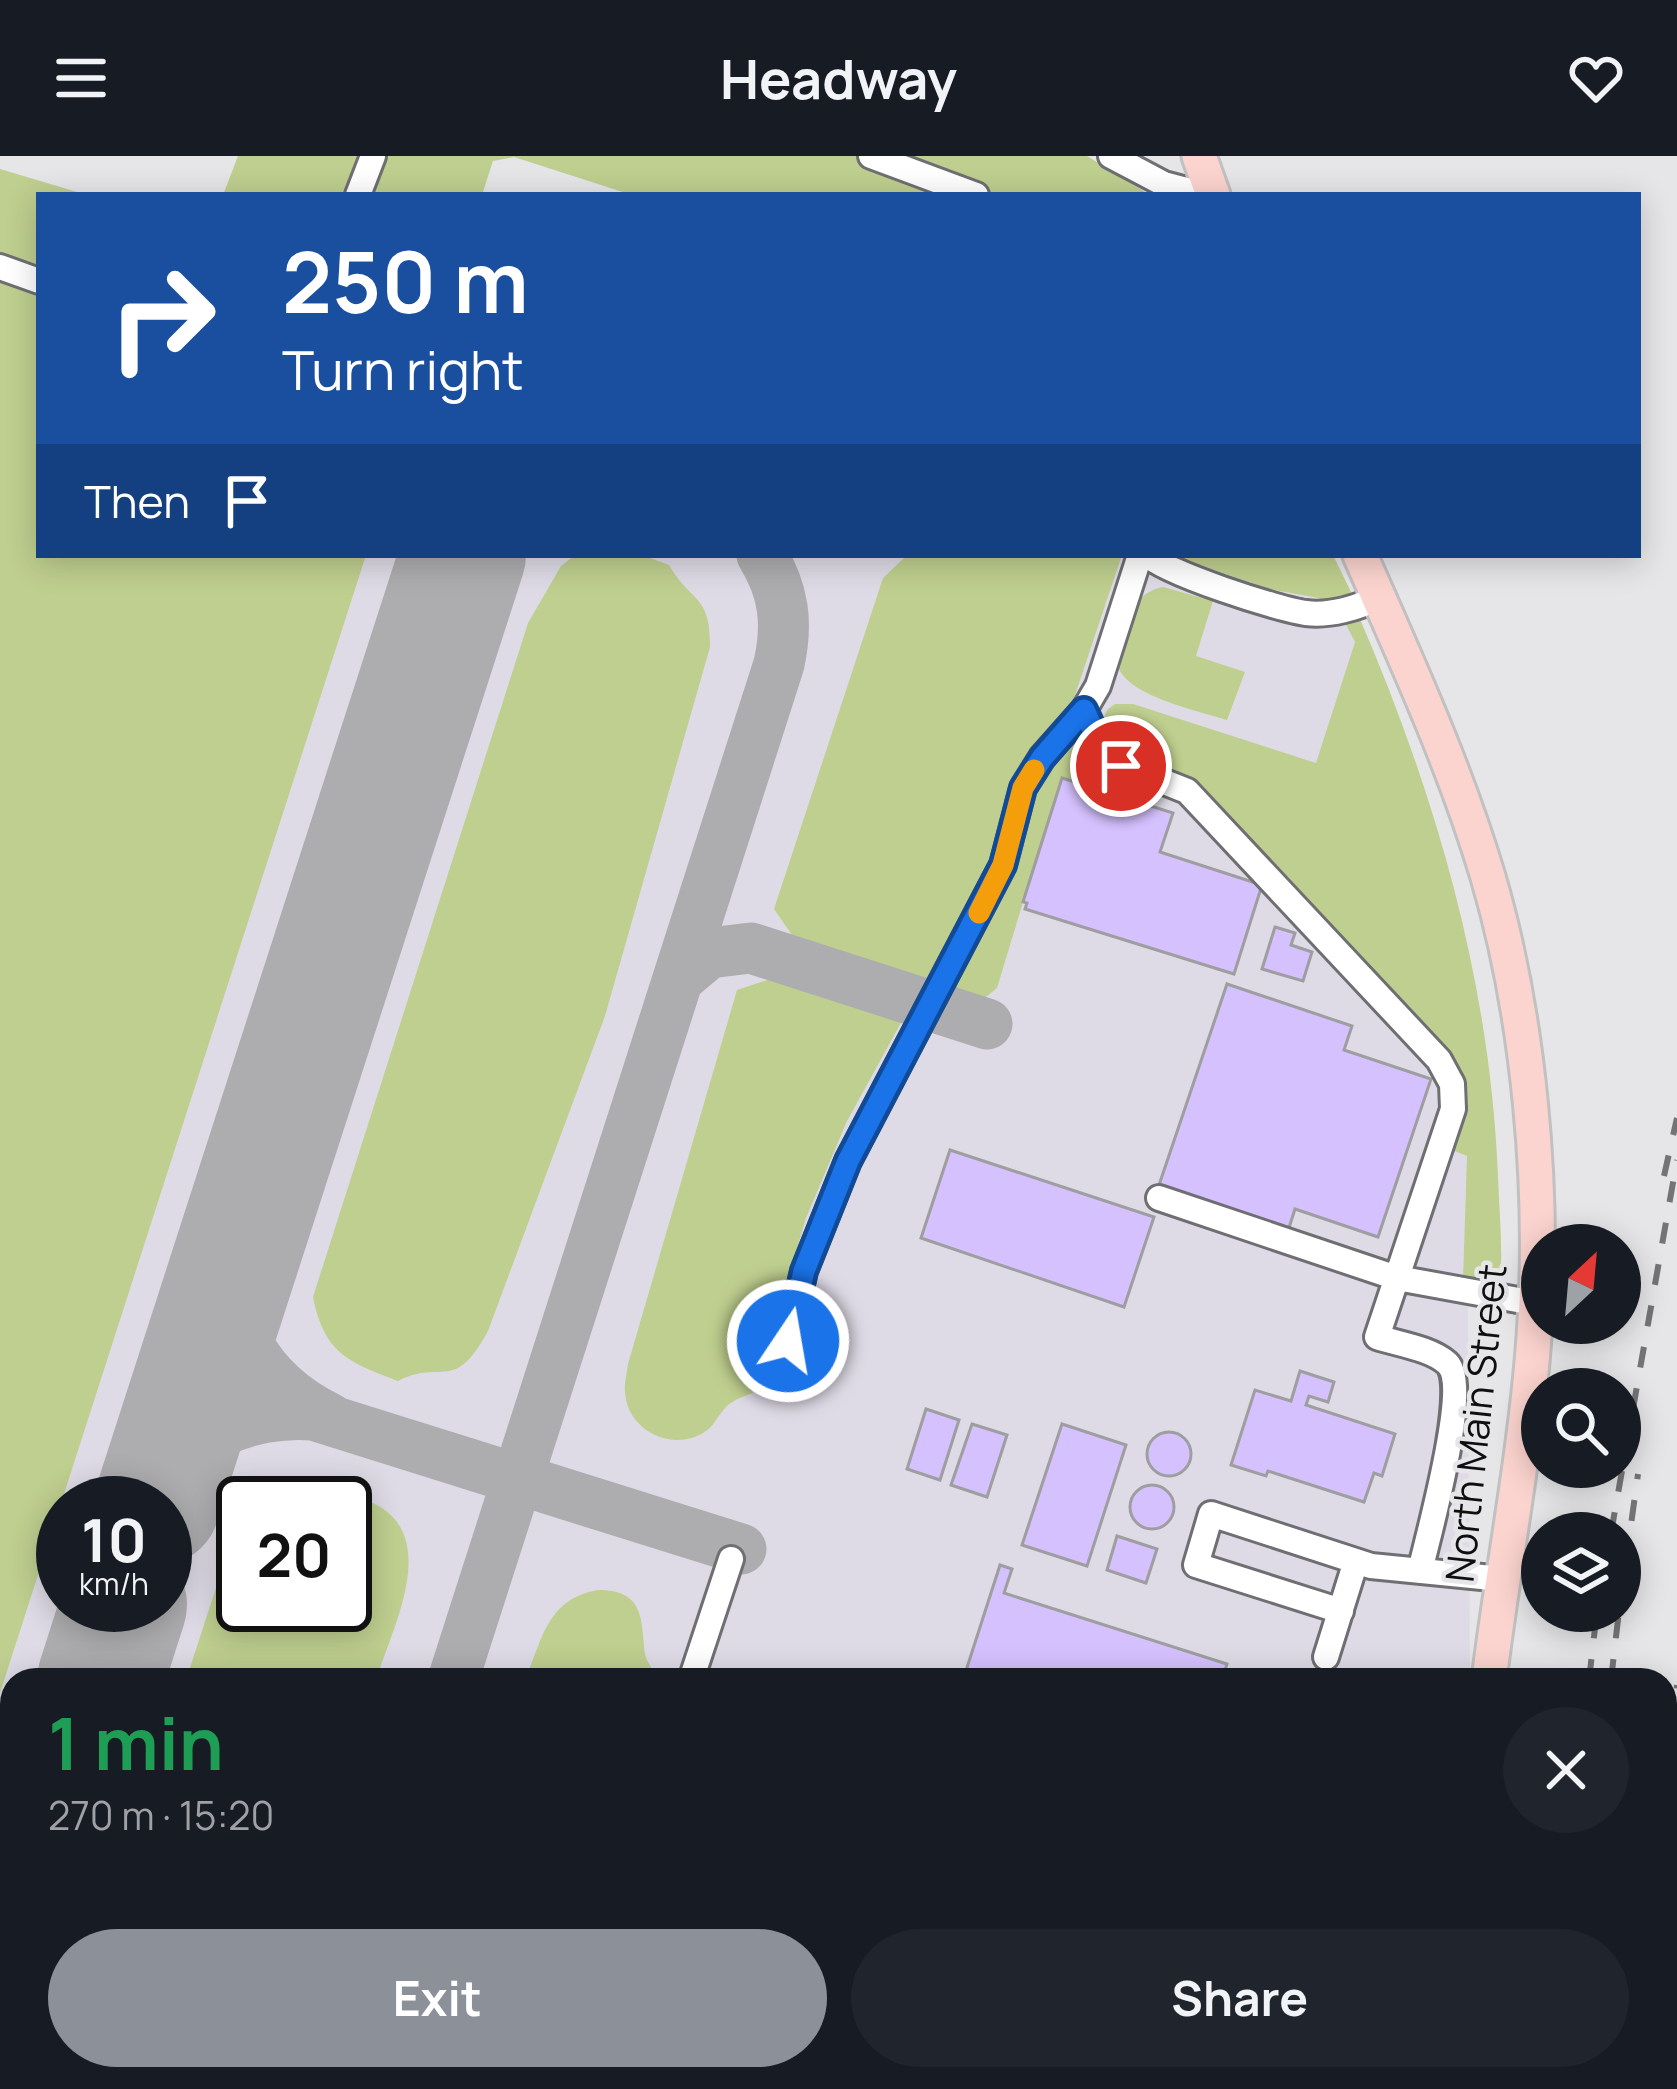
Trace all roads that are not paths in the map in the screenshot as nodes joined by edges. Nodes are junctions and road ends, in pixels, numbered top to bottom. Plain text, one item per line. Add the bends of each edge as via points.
1 (373, 156) edge
2 (871, 156) edge
3 (1111, 156) edge
4 (1198, 156) edge
5 (359, 192) edge
6 (968, 192) edge
7 (1197, 192) edge
8 (1209, 192) edge
9 (0, 267) edge
10 (36, 280) edge
11 (1148, 558) edge
12 (1361, 558) edge
13 (1378, 597) junction
14 (1084, 710) junction
15 (1159, 1198) dead end
16 (1534, 1224) edge
17 (1397, 1278) junction
18 (1521, 1301) edge
19 (788, 1341) dead end
20 (1533, 1344) edge
21 (731, 1559) dead end
22 (1356, 1561) junction
23 (1420, 1571) junction
24 (1502, 1579) junction
25 (1341, 1610) junction
26 (1326, 1658) dead end
27 (695, 1668) edge
28 (1491, 1668) edge

1 - 5 lane
2 - 6 lane
3 - 7 lane
4 - 8 main road
9 - 10 lane
11 - 13 lane via 1307,613
11 - 14 lane
12 - 13 main road, North Main Street
13 - 16 main road, North Main Street via 1458,787 1494,901 1533,1129
14 - 17 lane via 1107,759 1187,790 1446,1070 1453,1109
14 - 19 lane via 1023,788 1003,865 848,1161 804,1271
15 - 17 lane
17 - 18 lane
17 - 23 lane via 1377,1337 1444,1360 1456,1381
20 - 24 main road, North Main Street
21 - 27 lane
22 - 23 lane
22 - 25 lane
22 - 25 lane via 1211,1514 1196,1565
23 - 24 lane
24 - 28 main road, North Main Street
25 - 26 lane

